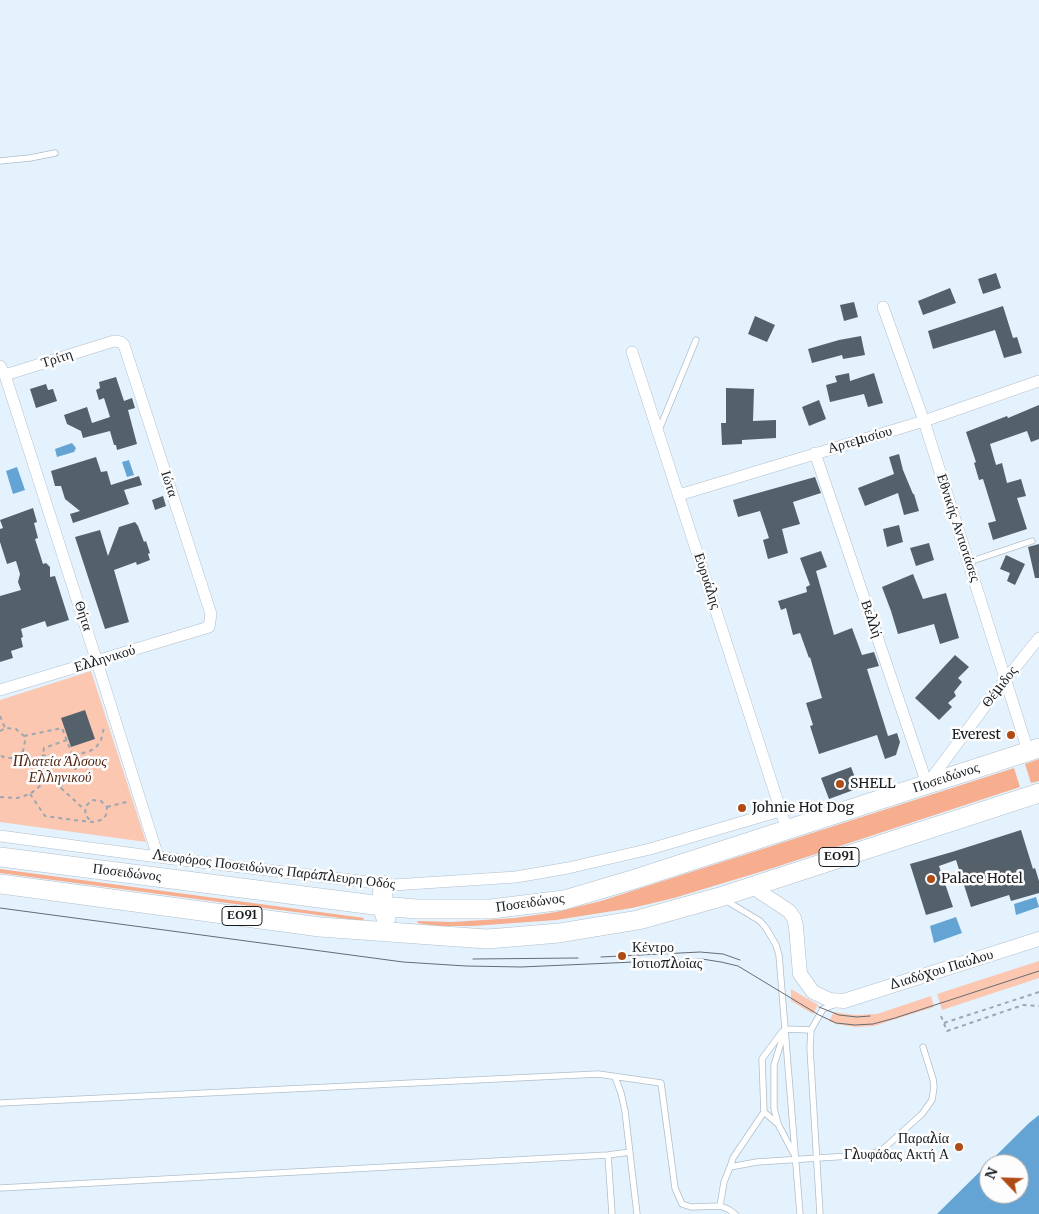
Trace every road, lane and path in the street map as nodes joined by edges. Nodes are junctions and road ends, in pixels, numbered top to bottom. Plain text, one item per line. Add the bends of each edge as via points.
1 (55, 153) dead end
2 (0, 161) edge
3 (883, 307) dead end
4 (696, 340) dead end
5 (121, 342) joint
6 (632, 352) dead end
7 (2, 370) edge
8 (1039, 381) edge
9 (924, 421) junction
10 (658, 433) junction
11 (815, 453) junction
12 (679, 495) junction
13 (1032, 541) dead end
14 (969, 562) junction
15 (210, 627) joint
16 (1039, 638) edge
17 (97, 662) junction
18 (1006, 679) junction
19 (0, 690) edge
20 (0, 716) edge
21 (116, 723) junction
22 (5, 728) junction
23 (0, 731) edge
24 (24, 736) junction
25 (67, 740) junction
26 (1034, 750) edge
27 (0, 755) edge
28 (42, 755) junction
29 (73, 755) junction
30 (50, 778) junction
31 (927, 784) junction
32 (60, 788) junction
33 (1039, 793) edge
34 (30, 794) junction
35 (0, 797) edge
36 (139, 799) junction
37 (106, 807) junction
38 (85, 810) junction
39 (780, 811) junction
40 (91, 821) junction
41 (787, 830) junction
42 (0, 836) edge
43 (0, 857) edge
44 (158, 857) junction
45 (0, 884) edge
46 (383, 885) junction
47 (751, 886) junction
48 (720, 897) junction
49 (382, 906) junction
50 (392, 933) junction
51 (1039, 939) edge
52 (1039, 992) edge
53 (844, 1001) junction
54 (1039, 1006) edge
55 (941, 1016) dead end
56 (944, 1023) junction
57 (785, 1029) junction
58 (811, 1030) junction
59 (923, 1047) dead end
60 (615, 1076) junction
61 (0, 1103) edge
62 (764, 1112) junction
63 (778, 1124) junction
64 (630, 1152) junction
65 (608, 1155) junction
66 (816, 1158) junction
67 (797, 1160) junction
68 (730, 1167) junction
69 (0, 1188) edge
70 (720, 1206) junction
71 (612, 1214) edge
72 (637, 1214) edge
73 (735, 1214) edge
74 (800, 1214) edge
75 (820, 1214) edge

1 - 2 lane
3 - 9 street, Εθνικής Αντιοτάσες
4 - 10 lane
5 - 7 street, Τρίτη via 114,341
5 - 15 street, Ιώτα via 211,614
6 - 10 street, Ευρυάλης
7 - 17 street, Θήτα
8 - 9 street, Αρτεμισίου
9 - 11 street, Αρτεμισίου
9 - 14 street, Εθνικής Αντιοτάσες
10 - 12 street, Ευρυάλης
11 - 12 street, Αρτεμισίου
11 - 31 street, Βελλή
12 - 39 street, Ευρυάλης
13 - 14 lane
14 - 18 street, Εθνικής Αντιοτάσες
15 - 17 street, Ελληνικού
16 - 18 street, Θέμιδος
17 - 19 street, Ελληνικού
17 - 21 street, Θήτα
18 - 26 street, Εθνικής Αντιοτάσες
18 - 31 street, Θέμιδος
20 - 22 path
21 - 29 path via 104,728 101,740 92,750
21 - 36 street, Θήτα
22 - 23 path
22 - 24 path via 16,729
24 - 25 path via 62,728
24 - 27 path via 25,746 20,755 10,758
25 - 28 path via 44,748
25 - 29 path
26 - 31 highway, Ποσειδώνος / ΕΟ91
28 - 29 path via 58,759
28 - 30 path via 43,770
29 - 32 path via 76,768
30 - 32 path
30 - 34 path
31 - 41 highway, Ποσειδώνος / ΕΟ91
32 - 38 path
33 - 47 highway, Ποσειδώνος / ΕΟ91
34 - 35 path via 17,798
34 - 40 path via 45,816
36 - 37 path
36 - 44 street, Θήτα
37 - 38 path via 96,799 88,802
37 - 40 path via 103,819
38 - 40 path
39 - 41 street, Ευρυάλης
39 - 46 street, Λεωφόρος Ποσειδώνος Παράπλευρη Οδός via 650,849 568,868 516,877
41 - 49 highway, Ποσειδώνος / ΕΟ91 via 564,900 491,909
42 - 44 street, Λεωφόρος Ποσειδώνος Παράπλευρη Οδός
43 - 49 highway, Ποσειδώνος / ΕΟ91
44 - 46 street, Λεωφόρος Ποσειδώνος Παράπλευρη Οδός
45 - 50 highway, Ποσειδώνος / ΕΟ91 via 320,927
46 - 49 highway
47 - 48 highway, Ποσειδώνος / ΕΟ91
47 - 53 street via 789,911 794,918 800,974 807,986 821,997
48 - 50 highway, Ποσειδώνος / ΕΟ91 via 638,920 558,933 486,939
48 - 57 lane via 760,921 771,936 779,955
49 - 50 highway
51 - 53 street, Διαδόχου Παύλου
52 - 56 path
53 - 58 lane via 823,1010
54 - 56 path via 1023,1005 948,1031
55 - 56 path
57 - 58 lane
57 - 62 lane via 762,1059
57 - 63 lane via 774,1065 774,1108
57 - 67 lane
58 - 66 lane
59 - 66 lane via 934,1087 932,1100 922,1114 880,1151 866,1156
60 - 61 lane via 598,1074
60 - 64 lane via 625,1111
60 - 70 lane via 661,1083 675,1188 680,1201 691,1207
62 - 63 lane
62 - 68 lane
63 - 67 lane
64 - 65 lane
64 - 72 lane
65 - 69 lane
65 - 71 lane
66 - 67 lane
66 - 75 lane
67 - 68 lane
67 - 74 lane
68 - 70 lane
70 - 73 lane

